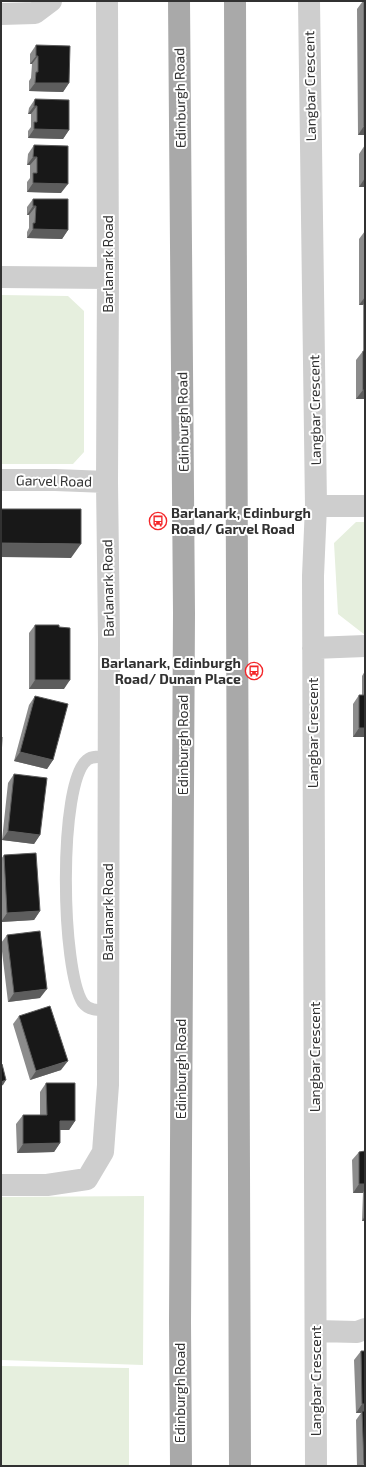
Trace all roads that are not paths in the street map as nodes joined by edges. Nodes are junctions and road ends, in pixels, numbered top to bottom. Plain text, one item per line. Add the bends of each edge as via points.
1 (51, 1) edge
2 (107, 1) edge
3 (179, 1) edge
4 (235, 1) edge
5 (309, 1) edge
6 (1, 14) edge
7 (1, 277) edge
8 (108, 278) junction
9 (1, 480) edge
10 (107, 482) junction
11 (316, 506) junction
12 (365, 506) edge
13 (365, 646) edge
14 (313, 648) junction
15 (108, 758) junction
16 (108, 1010) junction
17 (1, 1185) edge
18 (365, 1329) edge
19 (316, 1331) junction
20 (181, 1466) edge
21 (240, 1466) edge
22 (316, 1466) edge

1 - 6 street via 35,13
2 - 8 street, Barlanark Road
3 - 20 main road, Edinburgh Road via 184,612
4 - 21 main road
5 - 11 street, Langbar Crescent
7 - 8 street
8 - 10 street, Barlanark Road
9 - 10 street, Garvel Road
10 - 15 street, Barlanark Road
11 - 12 street
11 - 14 street, Langbar Crescent
13 - 14 street
14 - 19 street, Langbar Crescent
15 - 16 street, Barlanark Road
15 - 16 lane via 89,758 78,774 66,848 66,925 71,967 86,1006
16 - 17 street, Barlanark Road via 108,1085 103,1152 87,1179 47,1186
18 - 19 street via 357,1332
19 - 22 street, Langbar Crescent

